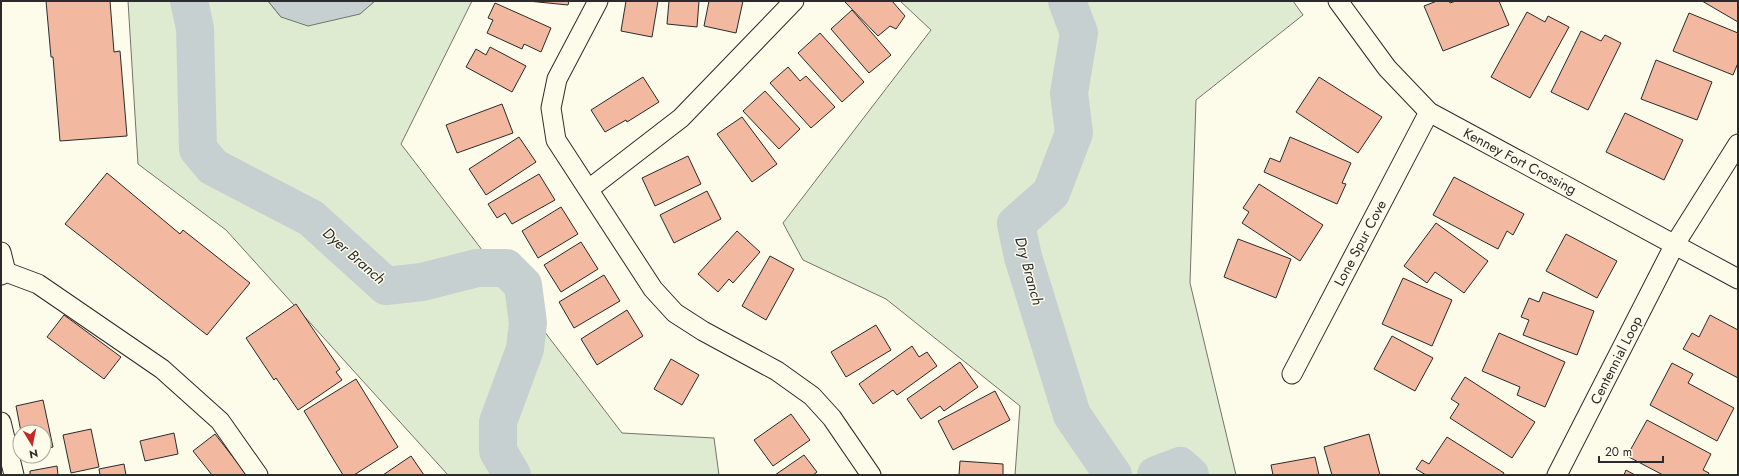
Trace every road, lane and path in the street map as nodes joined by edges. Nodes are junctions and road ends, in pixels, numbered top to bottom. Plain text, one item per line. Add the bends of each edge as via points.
1 (598, 1) edge
2 (794, 1) edge
3 (1338, 1) edge
4 (1429, 112) junction
5 (1738, 144) edge
6 (589, 188) junction
7 (1675, 244) junction
8 (1, 252) edge
9 (4, 274) edge
10 (1738, 279) edge
11 (1292, 374) dead end
12 (1, 422) edge
13 (14, 475) edge
14 (258, 475) edge
15 (871, 475) edge
16 (1556, 475) edge

1 - 6 street via 557,79 551,108 556,140
2 - 6 street via 681,118
3 - 4 street, Kenney Fort Crossing via 1387,68
4 - 7 street, Kenney Fort Crossing
4 - 11 street, Lone Spur Cove
5 - 7 street, Centennial Loop
6 - 15 street via 653,289 675,313 777,371 812,396 832,418
7 - 10 street, Kenney Fort Crossing
7 - 16 street, Centennial Loop
8 - 9 street
9 - 14 street via 38,284 162,369 220,421
12 - 13 street

